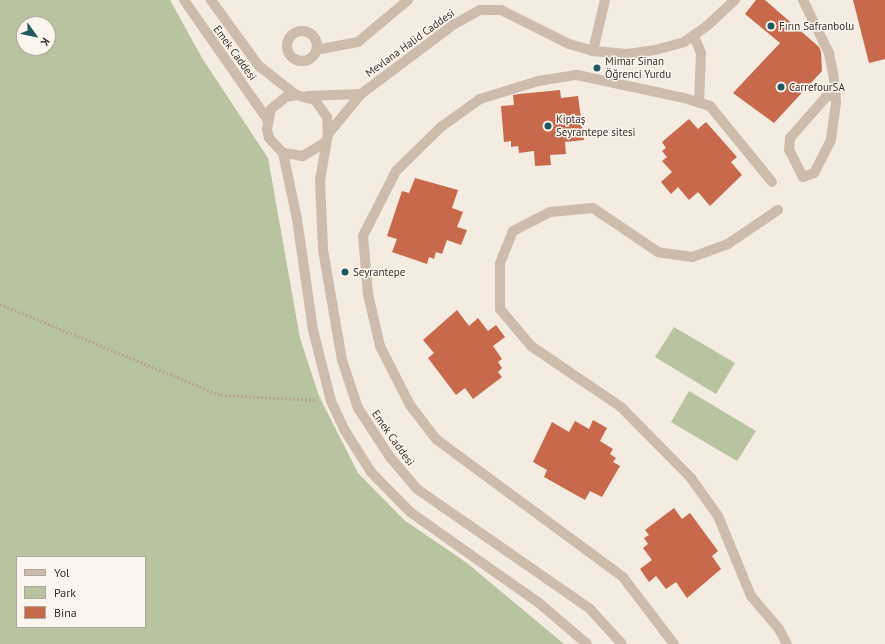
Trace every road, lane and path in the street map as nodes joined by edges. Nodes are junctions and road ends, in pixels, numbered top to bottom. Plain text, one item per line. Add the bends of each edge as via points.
1 (184, 0) edge
2 (211, 0) edge
3 (408, 0) edge
4 (605, 0) edge
5 (735, 0) edge
6 (803, 0) edge
7 (694, 36) junction
8 (316, 50) dead end
9 (593, 51) junction
10 (361, 94) junction
11 (836, 94) junction
12 (301, 95) junction
13 (699, 103) junction
14 (267, 119) junction
15 (326, 139) junction
16 (282, 152) junction
17 (772, 182) dead end
18 (778, 210) dead end
19 (0, 304) edge
20 (331, 401) junction
21 (587, 644) edge
22 (622, 644) edge
23 (674, 644) edge
24 (787, 644) edge

1 - 14 street, Emek Caddesi
2 - 12 street, Emek Caddesi via 259,66
3 - 8 street via 358,42
4 - 9 street
5 - 7 street, Mevlana Halid Caddesi
6 - 11 street via 829,53
7 - 9 street, Mevlana Halid Caddesi via 655,50 627,54
7 - 13 street via 701,53
9 - 10 street, Mevlana Halid Caddesi via 569,44 501,10 480,10 453,25
10 - 12 street
10 - 15 street, Mevlana Halid Caddesi
11 - 11 street via 831,140 814,173 803,177 788,150 790,138 826,97
12 - 14 street via 278,102
12 - 15 street, Emek Caddesi via 322,108 327,117
13 - 17 street via 710,106
13 - 23 street via 577,76 538,81 480,99 441,127 396,171 364,236 368,294 380,346 410,405 436,439 623,577
14 - 16 street, Emek Caddesi via 269,138
15 - 16 street via 303,156
15 - 22 street, Emek Caddesi via 320,180 323,250 342,360 358,408 390,457 417,489 590,609
16 - 20 street, Emek Caddesi via 297,219 313,330
18 - 24 street via 728,244 692,257 658,252 593,208 550,212 513,231 500,264 500,309 532,346 621,407 691,478 718,516 751,596 779,629
19 - 20 path via 221,395
20 - 21 street, Emek Caddesi via 344,429 371,472 410,512 539,603

